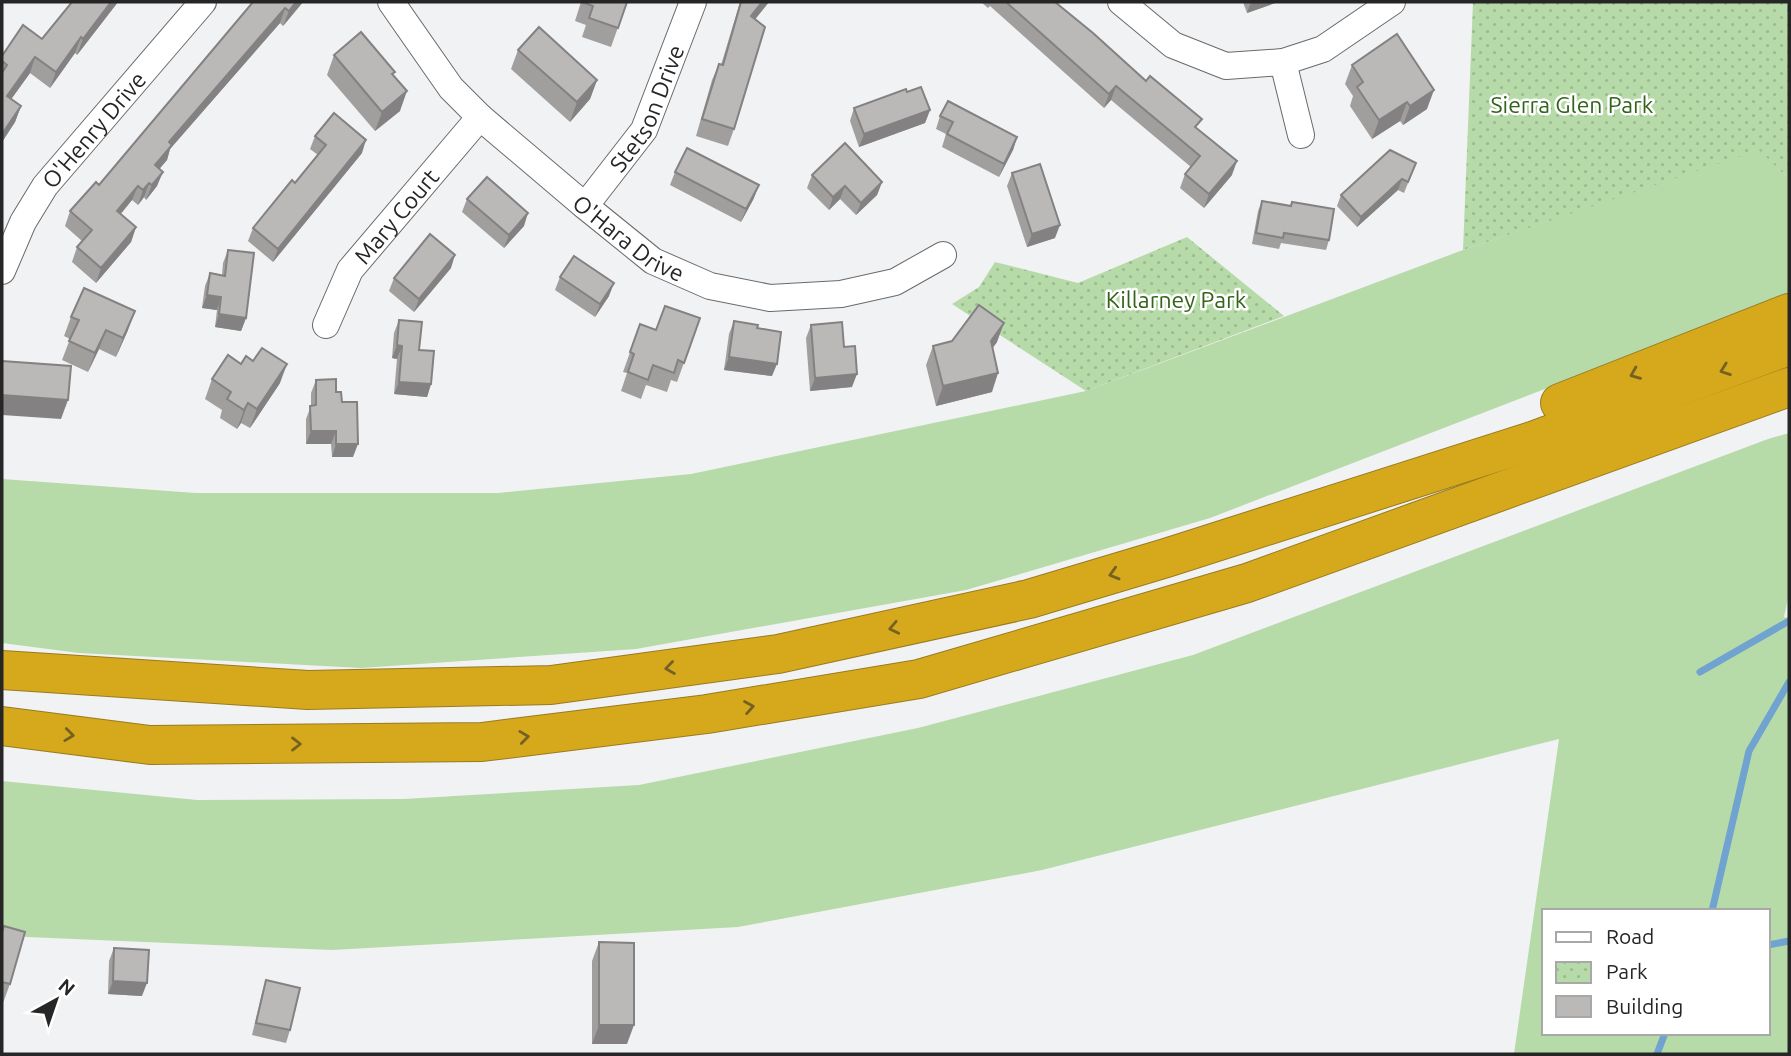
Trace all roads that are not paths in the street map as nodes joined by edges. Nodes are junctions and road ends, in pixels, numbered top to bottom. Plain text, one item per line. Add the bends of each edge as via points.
1 (203, 2) edge
2 (391, 2) edge
3 (692, 2) edge
4 (1121, 2) edge
5 (1392, 2) edge
6 (1283, 62) junction
7 (480, 117) junction
8 (1301, 135) dead end
9 (584, 206) junction
10 (943, 255) dead end
11 (2, 271) edge
12 (1789, 313) edge
13 (326, 326) dead end
14 (1789, 346) edge
15 (1789, 387) edge
16 (1789, 403) edge
17 (1723, 411) junction
18 (1166, 558) junction
19 (2, 670) edge
20 (2, 726) edge

1 - 11 street, O'Henry Drive via 45,186
2 - 7 street, O'Hara Drive via 451,88
3 - 9 street, Stetson Drive via 644,130
4 - 6 street via 1173,45 1226,66
5 - 6 street via 1323,49
6 - 8 street
7 - 9 street, O'Hara Drive
7 - 13 street, Mary Court via 350,270
9 - 10 street, O'Hara Drive via 653,261 710,286 769,298 841,294 895,282
12 -> 18 highway
14 -> 18 highway via 1535,440
15 - 17 highway
16 - 17 highway
20 -> 17 highway via 150,744 482,743 706,714 919,679 1247,583
18 -> 19 highway via 1029,599 778,653 551,685 308,690

